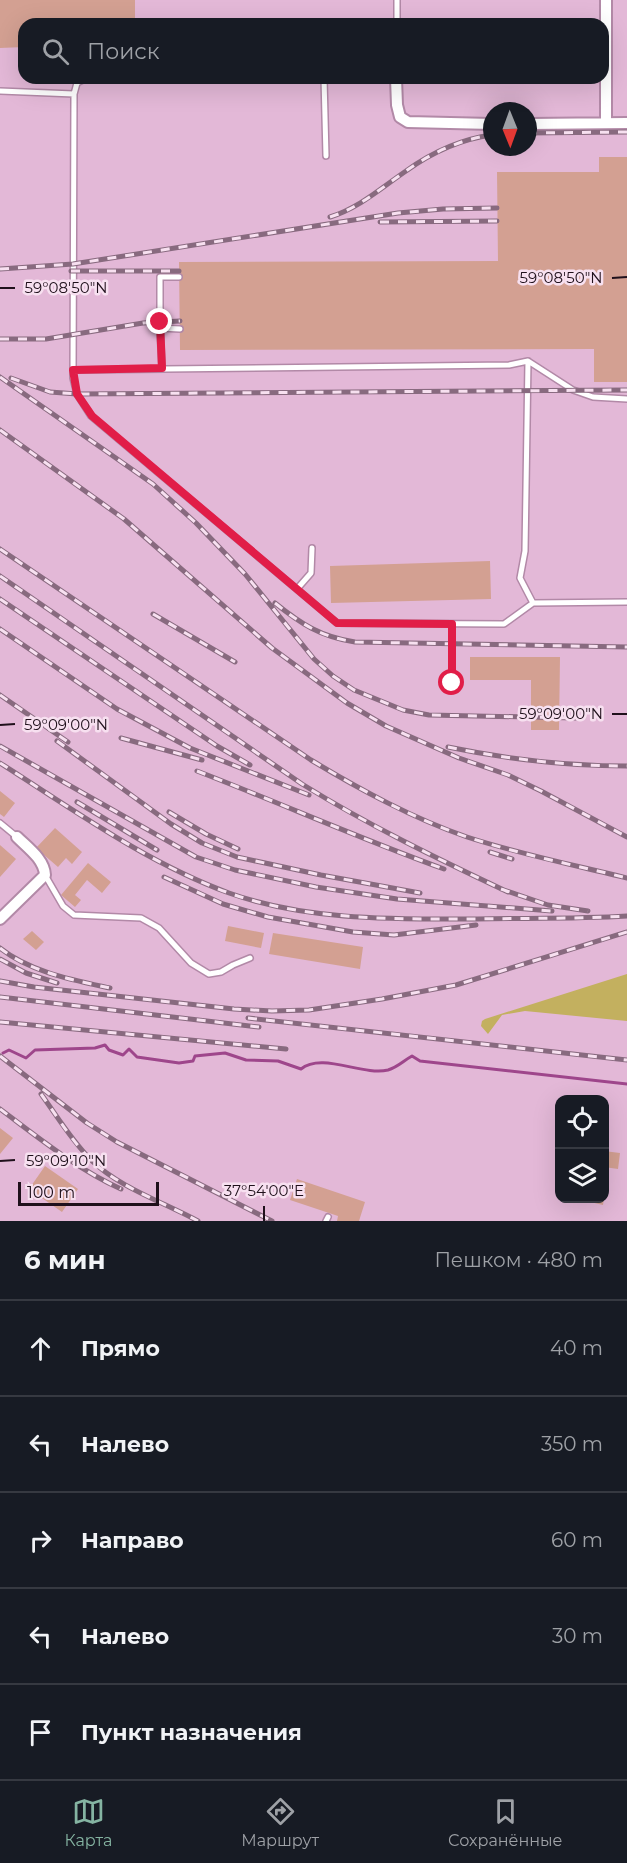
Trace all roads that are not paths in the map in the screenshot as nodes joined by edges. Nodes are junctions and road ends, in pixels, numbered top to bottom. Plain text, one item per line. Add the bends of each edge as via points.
1 (398, 0) edge
2 (606, 0) edge
3 (397, 18) edge
4 (606, 18) edge
5 (77, 84) edge
6 (324, 84) edge
7 (397, 84) edge
8 (606, 84) edge
9 (0, 91) edge
10 (74, 94) junction
11 (606, 123) junction
12 (627, 123) edge
13 (483, 124) edge
14 (537, 124) edge
15 (326, 156) dead end
16 (180, 277) dead end
17 (160, 328) junction
18 (180, 329) dead end
19 (528, 361) junction
20 (162, 368) junction
21 (73, 370) junction
22 (627, 399) edge
23 (312, 548) dead end
24 (297, 589) junction
25 (627, 602) edge
26 (533, 603) junction
27 (452, 624) junction
28 (452, 683) dead end
29 (0, 823) edge
30 (17, 837) joint
31 (45, 875) junction
32 (0, 919) edge
33 (250, 958) dead end

1 - 3 lane
2 - 4 street
5 - 10 lane
6 - 15 lane
7 - 13 street via 400,117 408,122
8 - 11 street
9 - 10 lane
10 - 21 lane
11 - 12 street
11 - 14 street
16 - 17 lane via 160,277
17 - 18 lane
17 - 20 lane
19 - 20 lane via 509,365
19 - 22 lane via 573,390 593,397
19 - 26 lane via 525,551 520,578
20 - 21 lane
21 - 24 lane via 77,394 92,416
23 - 24 lane via 311,573
24 - 27 lane via 337,623
25 - 26 lane
26 - 27 lane via 504,624
27 - 28 lane
29 - 30 lane
30 - 31 street via 37,857
31 - 32 street
31 - 33 lane via 63,906 74,915 141,918 159,928 191,963 209,974

